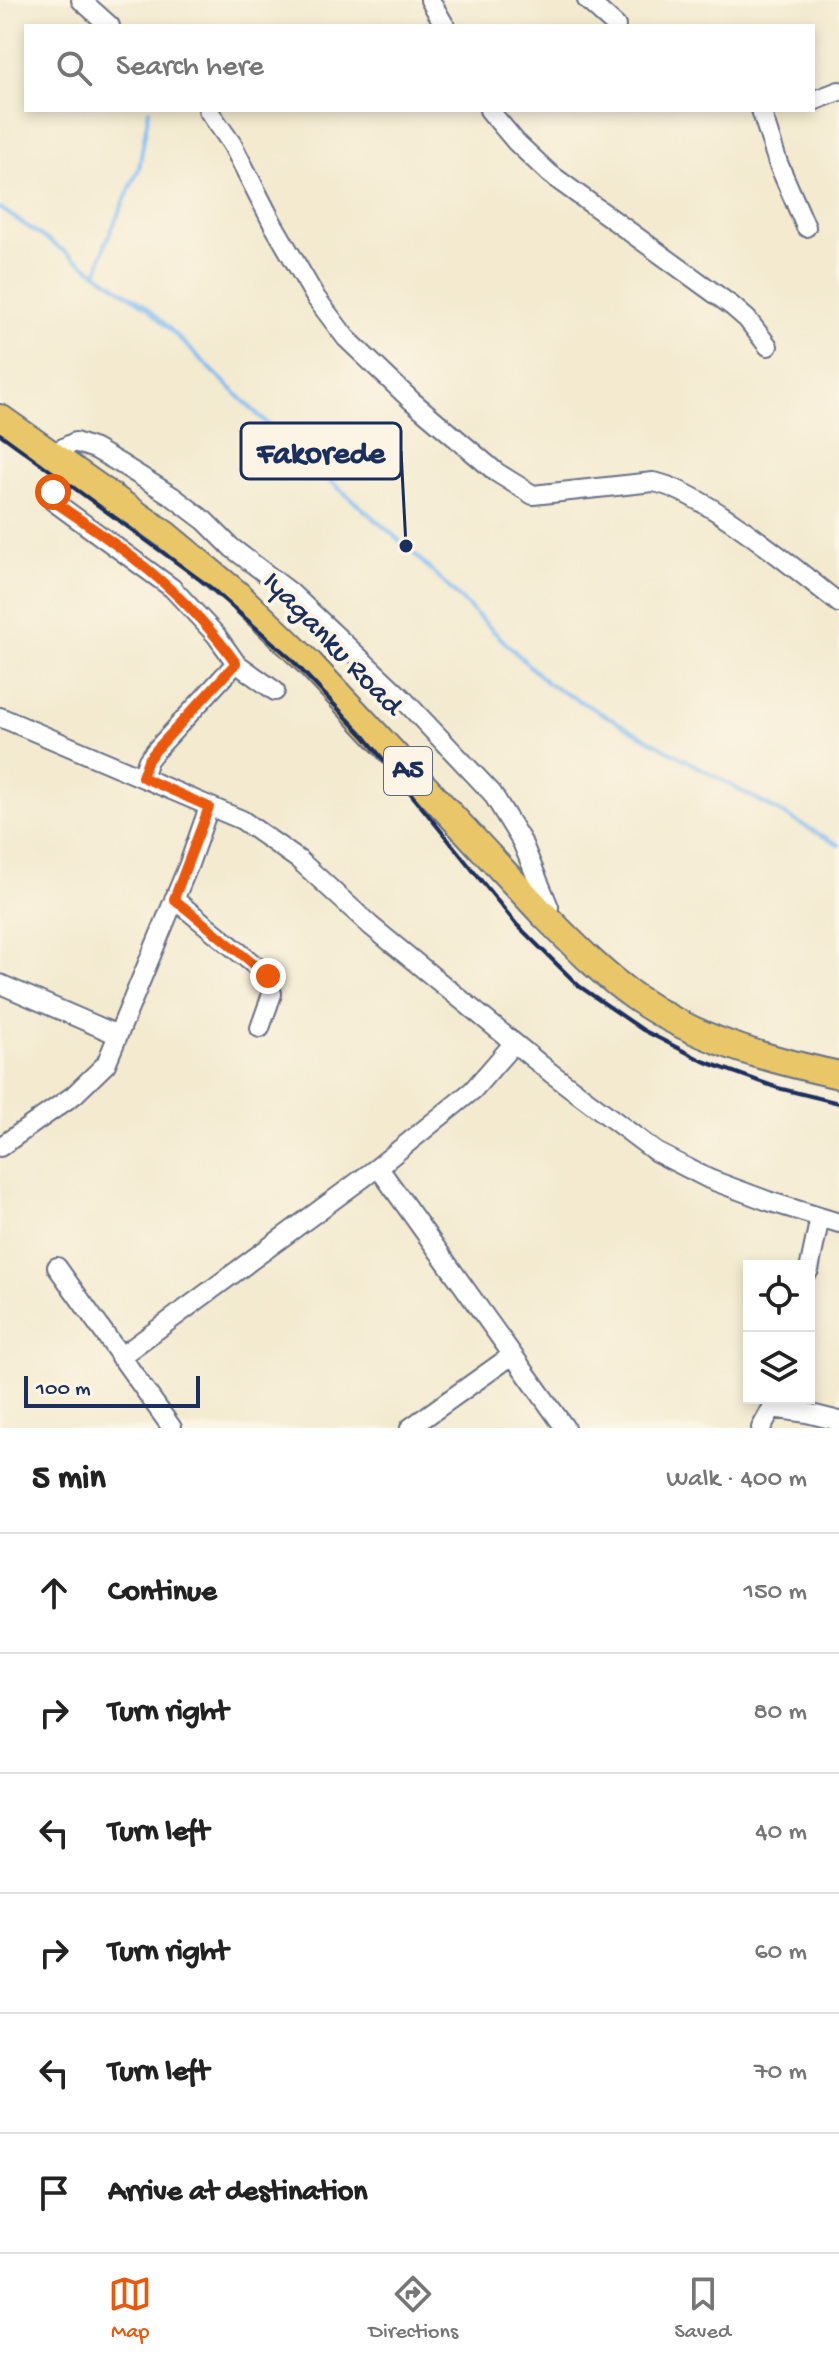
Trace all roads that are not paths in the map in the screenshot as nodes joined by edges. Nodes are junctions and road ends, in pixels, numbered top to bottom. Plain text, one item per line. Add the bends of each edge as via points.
1 (81, 0) edge
2 (430, 0) edge
3 (587, 0) edge
4 (108, 24) edge
5 (444, 24) edge
6 (614, 24) edge
7 (839, 91) edge
8 (815, 100) edge
9 (209, 112) edge
10 (491, 112) edge
11 (762, 112) edge
12 (806, 227) dead end
13 (768, 346) dead end
14 (0, 418) edge
15 (60, 460) junction
16 (839, 603) edge
17 (236, 663) junction
18 (275, 691) dead end
19 (0, 717) edge
20 (142, 777) junction
21 (209, 807) junction
22 (174, 899) junction
23 (544, 915) junction
24 (0, 984) edge
25 (260, 1028) dead end
26 (118, 1035) junction
27 (514, 1043) junction
28 (839, 1075) edge
29 (0, 1147) edge
30 (378, 1167) junction
31 (820, 1217) junction
32 (839, 1223) edge
33 (811, 1260) edge
34 (57, 1267) dead end
35 (511, 1356) junction
36 (120, 1357) junction
37 (772, 1404) edge
38 (776, 1404) edge
39 (839, 1421) edge
40 (172, 1428) edge
41 (410, 1428) edge
42 (565, 1428) edge
43 (761, 1428) edge

1 - 4 street
2 - 5 street
3 - 6 street
7 - 8 street
9 - 16 street via 316,298 346,338 496,472 533,495 664,484 713,510
10 - 13 street via 550,174 732,306
11 - 12 street
14 - 15 highway, Iyaganku Road / A5
15 - 17 street via 65,480 51,495 53,501 172,588
15 - 23 highway, Iyaganku Road / A5 via 166,535 268,623
15 - 23 street via 75,442 95,449 172,496 290,592 492,793 545,891 549,907
17 - 18 street
17 - 20 street via 156,750
19 - 20 street
20 - 21 street
21 - 22 street
21 - 27 street via 273,840
22 - 25 street via 268,976 272,994
22 - 26 street
23 - 28 highway, Iyaganku Road / A5 via 603,971 663,1015 726,1045
24 - 26 street
26 - 29 street via 97,1075
27 - 30 street via 473,1090
27 - 31 street via 670,1161
30 - 35 street
30 - 36 street
31 - 32 street
31 - 33 street
34 - 36 street
35 - 41 street
35 - 42 street
36 - 40 street
37 - 43 street
38 - 39 street

